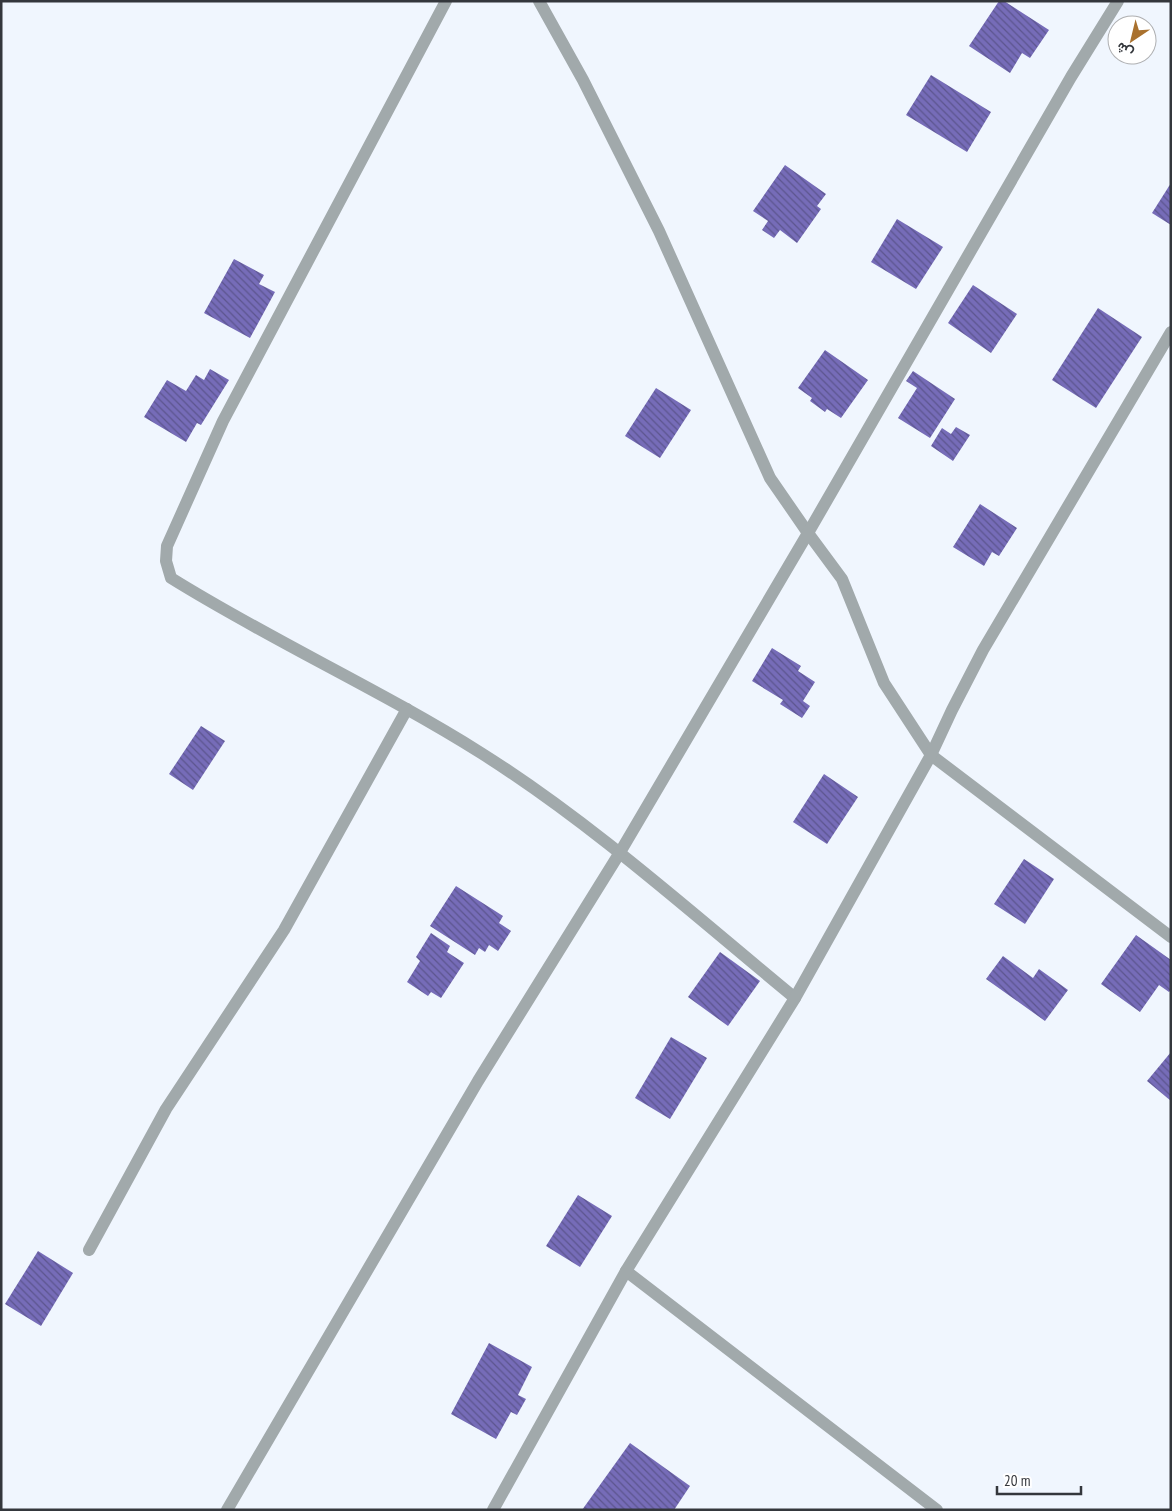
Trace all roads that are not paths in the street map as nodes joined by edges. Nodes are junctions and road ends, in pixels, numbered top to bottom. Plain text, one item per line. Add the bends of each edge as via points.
1 (446, 1) edge
2 (539, 1) edge
3 (1118, 1) edge
4 (1171, 332) edge
5 (808, 533) junction
6 (407, 709) junction
7 (931, 755) junction
8 (619, 854) junction
9 (1171, 937) edge
10 (795, 998) junction
11 (88, 1250) dead end
12 (626, 1271) junction
13 (227, 1510) edge
14 (493, 1510) edge
15 (937, 1510) edge

1 - 6 street via 223,421 167,546 166,561 171,578 210,602
2 - 5 street via 660,231 770,478
3 - 5 street
4 - 7 street via 983,650
5 - 7 street via 842,579 884,683
5 - 8 street
6 - 8 street via 534,788
6 - 11 street via 284,930 166,1109
7 - 9 street
7 - 10 street
8 - 10 street
8 - 13 street via 473,1090
10 - 12 street
12 - 14 street
12 - 15 street

